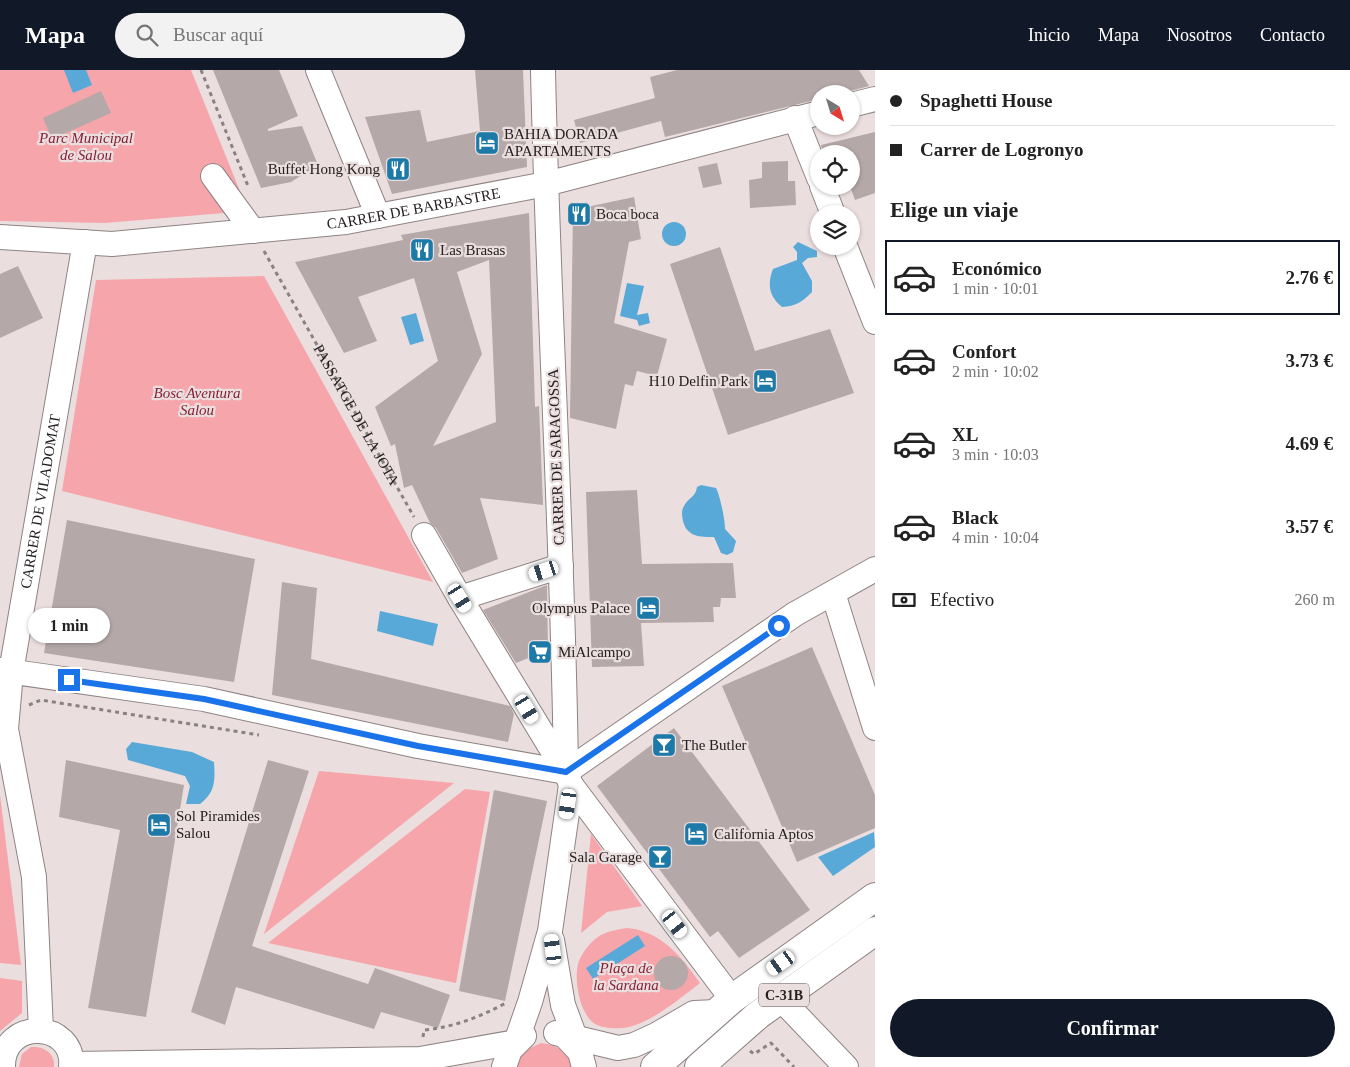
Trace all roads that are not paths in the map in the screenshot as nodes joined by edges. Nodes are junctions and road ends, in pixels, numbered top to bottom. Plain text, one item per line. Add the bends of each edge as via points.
1 (318, 70) edge
2 (543, 70) edge
3 (875, 99) edge
4 (860, 103) edge
5 (810, 115) edge
6 (796, 118) junction
7 (810, 155) edge
8 (213, 176) dead end
9 (546, 184) junction
10 (378, 216) junction
11 (253, 231) junction
12 (0, 238) edge
13 (86, 242) junction
14 (849, 255) edge
15 (875, 322) edge
16 (424, 535) road end
17 (560, 566) junction
18 (875, 569) edge
19 (833, 593) junction
20 (460, 598) junction
21 (5, 671) edge
22 (875, 728) edge
23 (568, 779) junction
24 (875, 897) edge
25 (550, 931) junction
26 (875, 931) edge
27 (780, 998) junction
28 (724, 1005) junction
29 (41, 1030) junction
30 (577, 1053) edge
31 (507, 1059) edge
32 (2, 1063) edge
33 (430, 1063) edge
34 (71, 1065) edge
35 (655, 1067) edge
36 (699, 1067) edge
37 (846, 1067) edge

1 - 10 street
2 - 9 street, CARRER DE SARAGOSSA
3 - 4 street
5 - 6 street, CARRER DE BARBASTRE
6 - 7 street
6 - 9 street, CARRER DE BARBASTRE
8 - 11 street
9 - 10 street, CARRER DE BARBASTRE
9 - 17 street, CARRER DE SARAGOSSA
10 - 11 street, CARRER DE BARBASTRE
11 - 13 street, CARRER DE BARBASTRE via 112,244
12 - 13 street, CARRER DE BARBASTRE
13 - 21 street, CARRER DE VILADOMAT
14 - 15 street
16 - 20 street
17 - 20 street
17 - 23 street, CARRER DE SARAGOSSA
18 - 19 street
19 - 22 street
19 - 23 street via 795,614
20 - 23 street
21 - 23 street via 204,699
21 - 29 street, CARRER DE VILADOMAT via 6,729 34,877
23 - 25 street, CARRER DE SARAGOSSA
23 - 28 street
24 - 28 main road, C-31B
25 - 30 street, CARRER DE SARAGOSSA via 563,1005
25 - 31 street, CARRER DE SARAGOSSA via 530,1002
26 - 27 main road, C-31B
27 - 36 main road, C-31B
27 - 37 street
28 - 30 street via 694,1013 656,1035 626,1046
28 - 35 main road, C-31B
29 - 32 street via 30,1031 11,1042
29 - 34 street via 50,1032 66,1045
30 - 31 street via 535,1032
31 - 33 street
33 - 34 street

